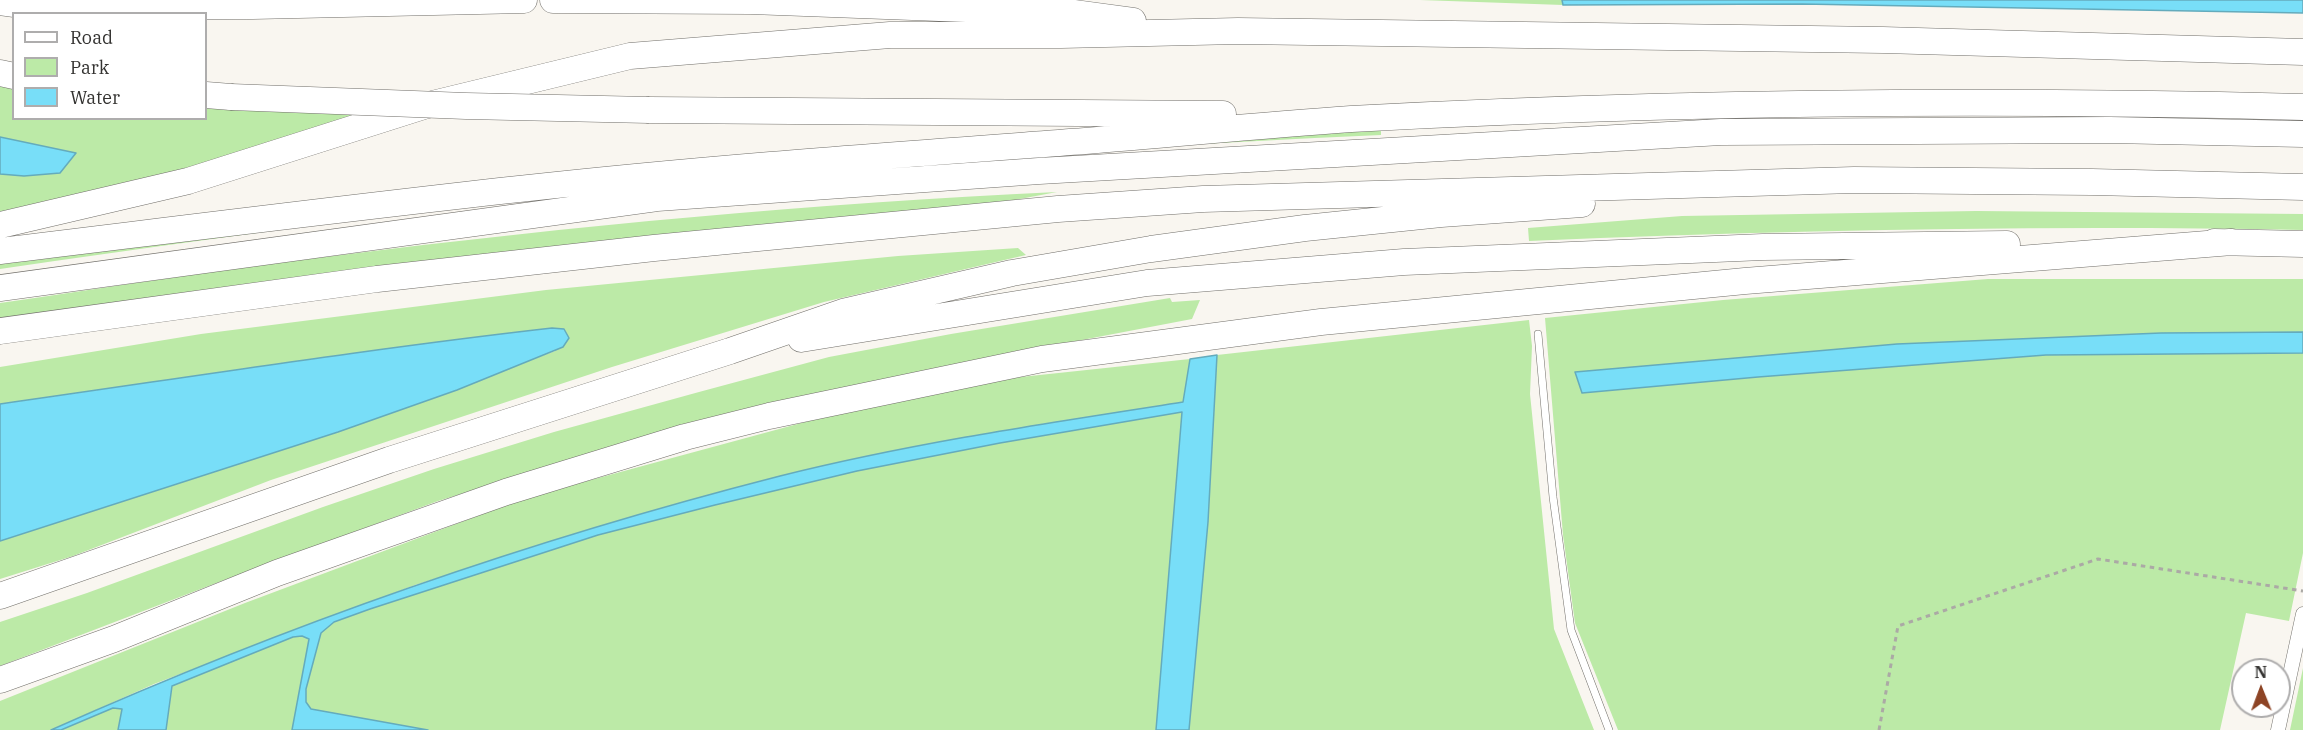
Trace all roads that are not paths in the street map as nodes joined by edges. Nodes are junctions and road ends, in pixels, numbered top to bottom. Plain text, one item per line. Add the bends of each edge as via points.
1 (524, 0) edge
2 (553, 0) edge
3 (0, 2) edge
4 (1221, 31) junction
5 (2303, 52) edge
6 (207, 95) edge
7 (2303, 107) edge
8 (1353, 119) junction
9 (2303, 135) edge
10 (1854, 180) junction
11 (2303, 187) edge
12 (0, 225) edge
13 (2232, 242) junction
14 (2303, 244) edge
15 (0, 251) edge
16 (0, 288) edge
17 (0, 331) edge
18 (1538, 334) dead end
19 (729, 351) junction
20 (0, 596) edge
21 (2303, 614) edge
22 (0, 680) edge
23 (1609, 730) edge
24 (2278, 730) edge

1 - 3 highway via 35,7
2 - 4 highway via 752,1 1074,13
4 - 5 highway via 1883,40
4 - 12 highway via 890,35 630,56 424,106 188,181
6 - 8 highway, bridge via 649,110 1202,113
7 - 8 highway via 2116,103 1669,106
8 - 15 highway via 543,186
9 - 16 highway via 2110,130 1721,132 1027,172 657,198
10 - 11 highway
10 - 17 highway via 1253,196 1058,209 377,279
10 - 19 highway via 1441,214 1151,249 1012,273 843,312
13 - 14 highway
13 - 19 highway via 1763,247 1404,262 1147,283
13 - 22 highway via 1757,280 1392,315 1042,359 685,437 506,492 277,573
18 - 23 lane via 1553,497 1571,630
19 - 20 highway via 390,460
21 - 24 street

